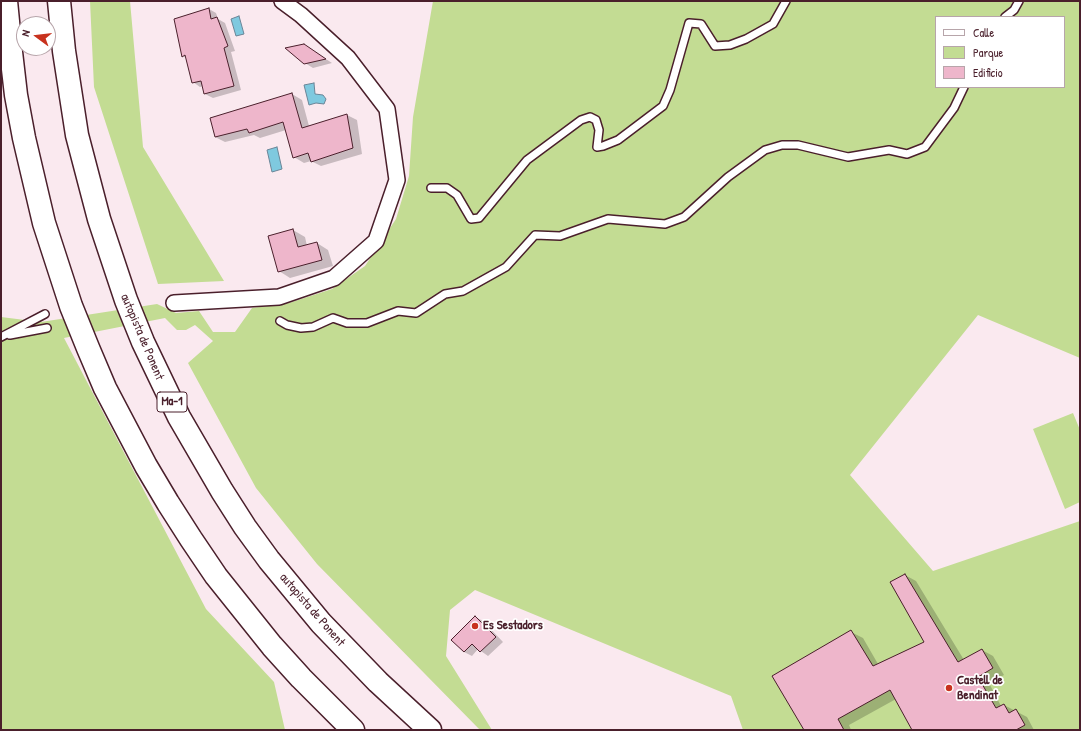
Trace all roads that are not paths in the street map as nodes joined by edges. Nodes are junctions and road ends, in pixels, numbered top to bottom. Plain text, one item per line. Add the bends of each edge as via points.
1 (6, 1) edge
2 (59, 1) edge
3 (282, 1) edge
4 (786, 1) edge
5 (1020, 1) edge
6 (1006, 16) edge
7 (964, 88) edge
8 (431, 188) dead end
9 (174, 303) dead end
10 (45, 314) dead end
11 (280, 321) dead end
12 (47, 328) dead end
13 (353, 730) edge
14 (430, 730) edge

1 - 13 highway via 24,138 44,223 71,306 105,388 146,466 216,576 272,646
2 - 14 highway, autopista de Ponent / Ma-1 via 77,135 99,219 126,300 179,417 222,491 269,560 350,653
3 - 9 street via 348,58 388,109 397,180 376,241 334,278 279,297
4 - 8 lane via 773,24 730,45 715,46 701,24 688,23 670,90 663,106 618,140 603,146 597,147 599,130 596,120 590,117 581,120 527,160 479,218 471,219 458,196 448,188
5 - 6 lane
7 - 11 lane via 954,108 926,147 907,154 889,150 848,157 798,145 782,145 759,154 728,177 684,217 665,224 608,219 560,236 535,235 506,267 463,291 445,294 416,313 398,311 367,323 347,323 333,318 313,327 301,328
10 - 12 lane via 1,337

